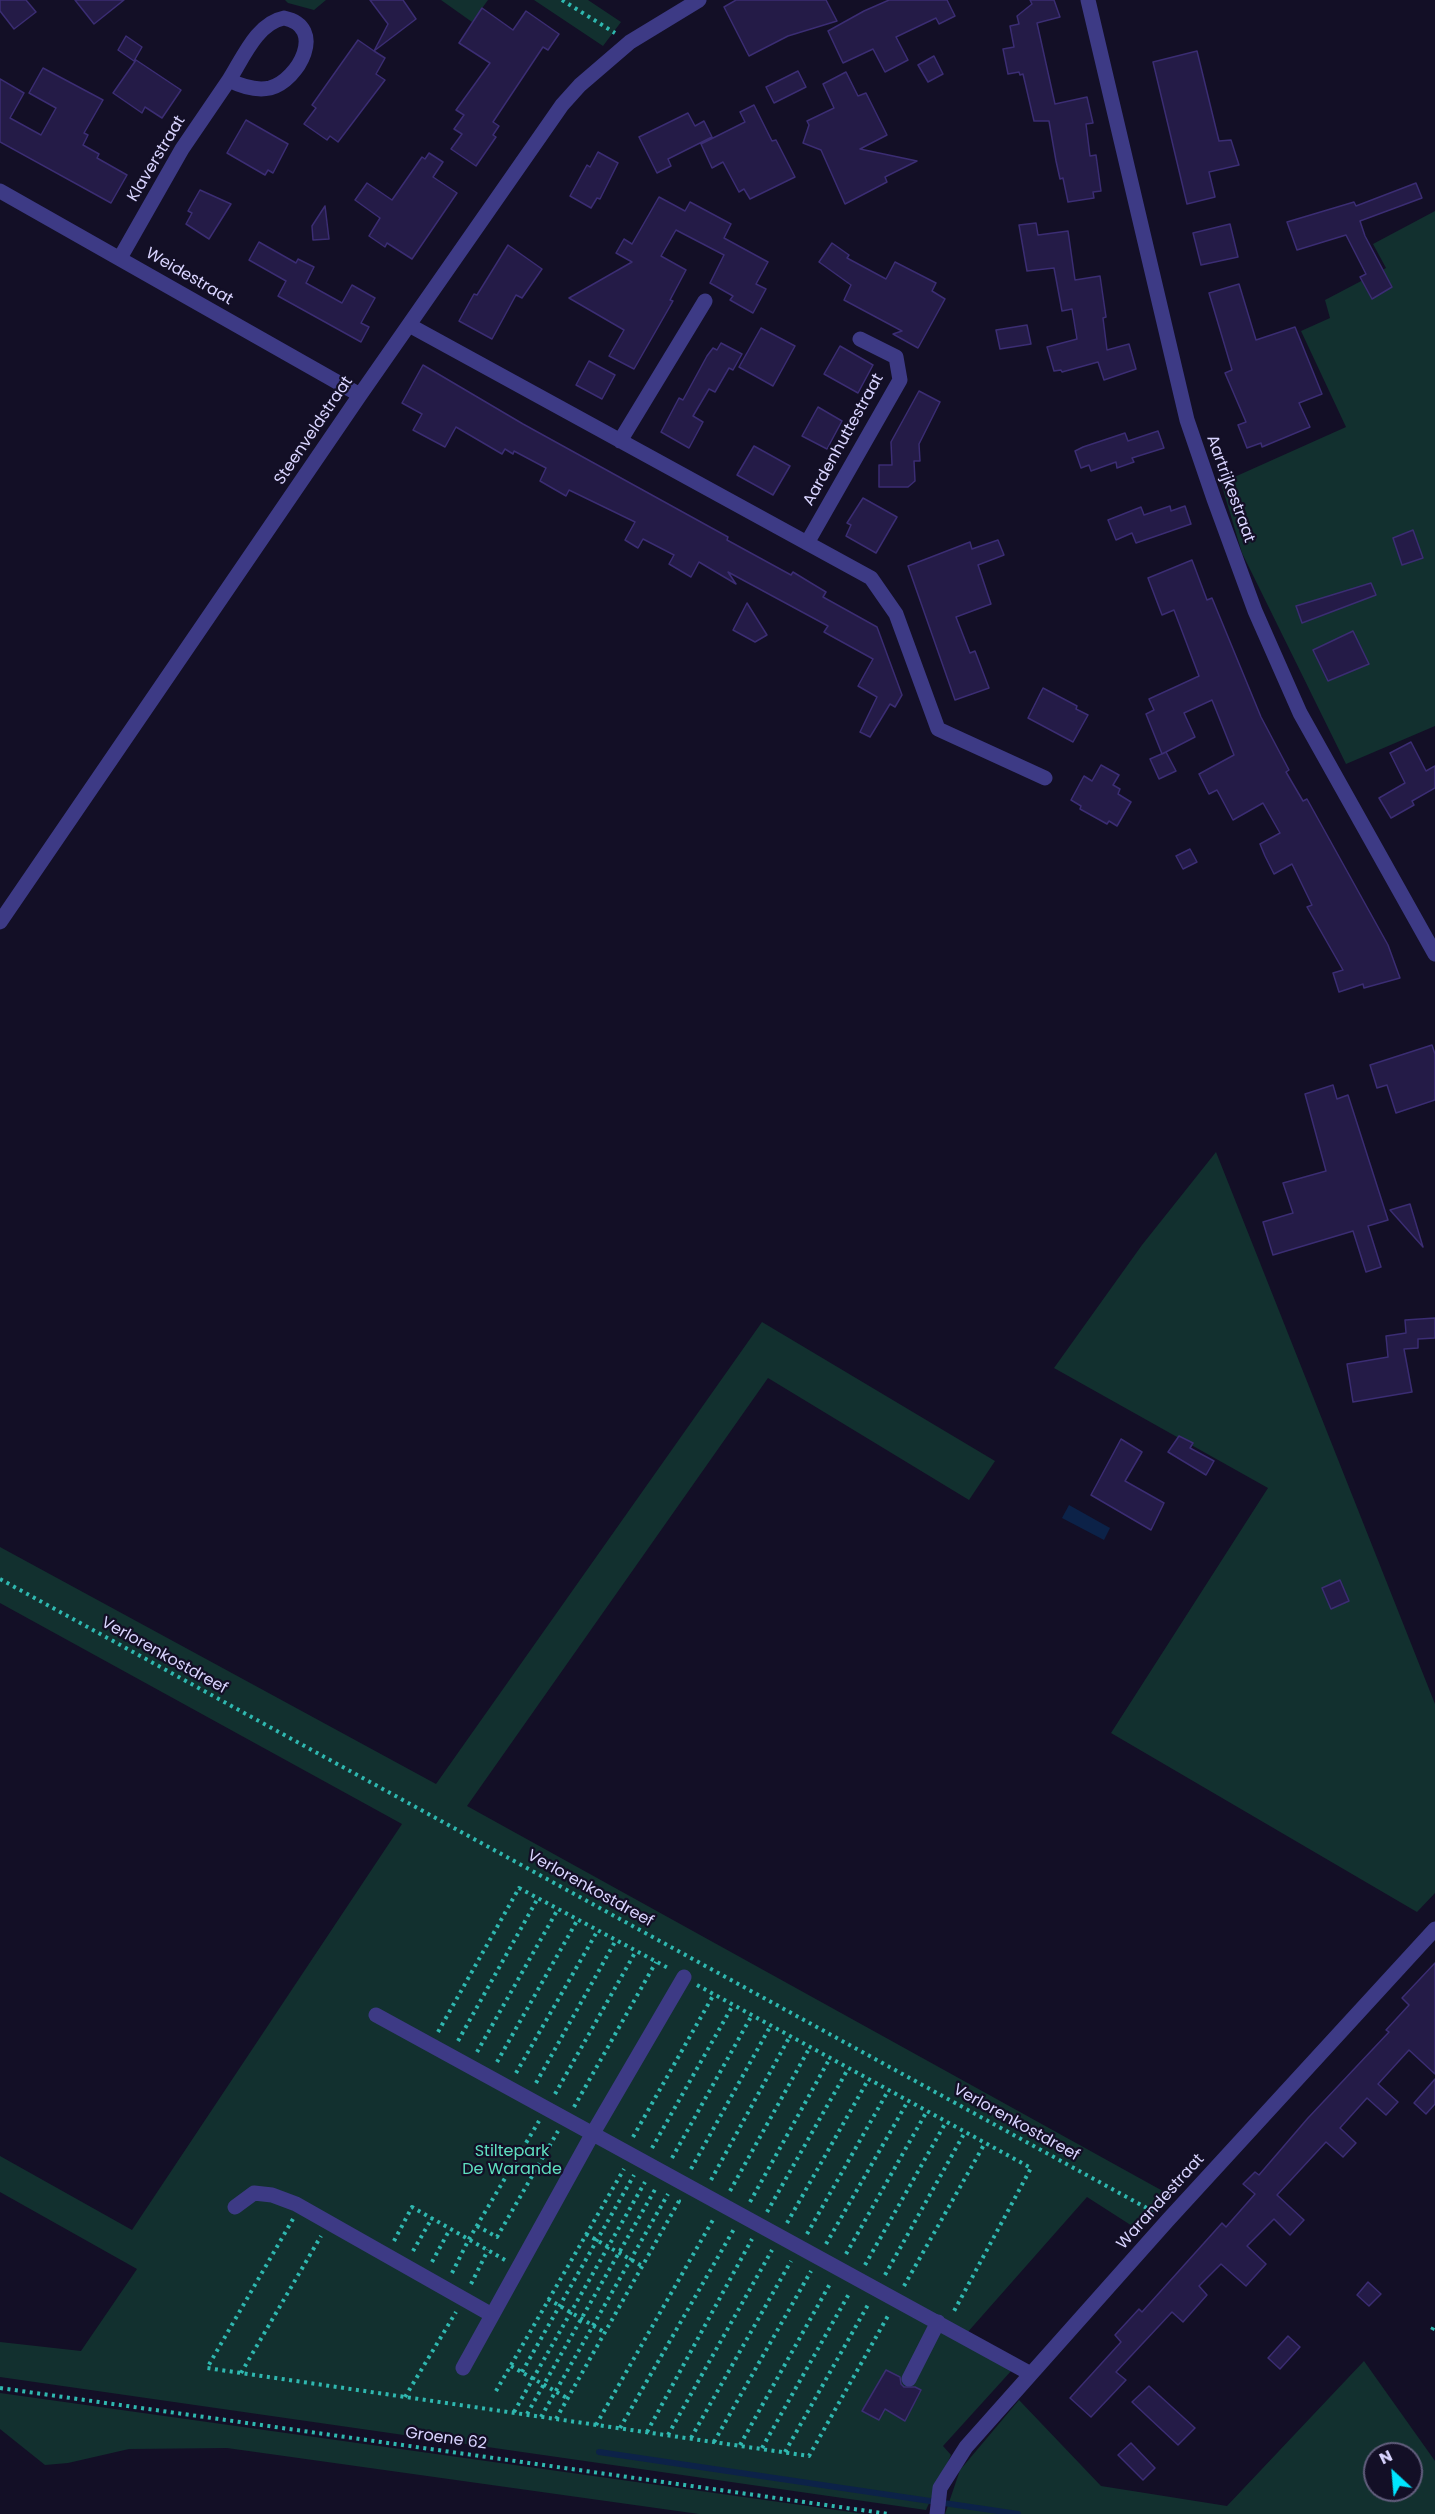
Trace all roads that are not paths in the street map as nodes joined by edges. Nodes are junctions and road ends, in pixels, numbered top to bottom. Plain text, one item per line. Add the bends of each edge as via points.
1 (699, 0) edge
2 (1088, 0) edge
3 (229, 80) junction
4 (0, 191) edge
5 (120, 258) junction
6 (705, 301) dead end
7 (409, 325) junction
8 (860, 339) dead end
9 (360, 395) junction
10 (620, 441) junction
11 (807, 543) junction
12 (1046, 778) dead end
13 (0, 922) edge
14 (1435, 954) edge
15 (1435, 1929) edge
16 (684, 1977) road end
17 (376, 2015) dead end
18 (593, 2133) junction
19 (236, 2207) dead end
20 (492, 2315) junction
21 (942, 2324) junction
22 (463, 2368) dead end
23 (1032, 2374) junction
24 (909, 2379) dead end
25 (937, 2514) edge

1 - 7 street, Steenveldstraat via 630,42 562,105
2 - 14 street, Aartrijkestraat via 1187,420 1218,510 1300,713
3 - 3 street, Klaverstraat via 255,88 280,83 306,50 302,27 295,20 273,20 263,28
3 - 5 street, Klaverstraat via 182,148
4 - 5 street, Weidestraat
5 - 9 street, Weidestraat
6 - 10 street
7 - 9 street, Steenveldstraat
7 - 10 street
8 - 11 street, Aardenhuttestraat via 896,357 900,380
9 - 13 street, Steenveldstraat
10 - 11 street
11 - 12 street via 872,578 896,614 938,729
15 - 23 street, Warandestraat
16 - 18 street
17 - 18 street
18 - 20 street
18 - 21 street
19 - 20 street via 254,2193 272,2195 299,2206
20 - 22 street
21 - 23 street
21 - 24 street
23 - 25 street, Warandestraat via 966,2447 940,2488

